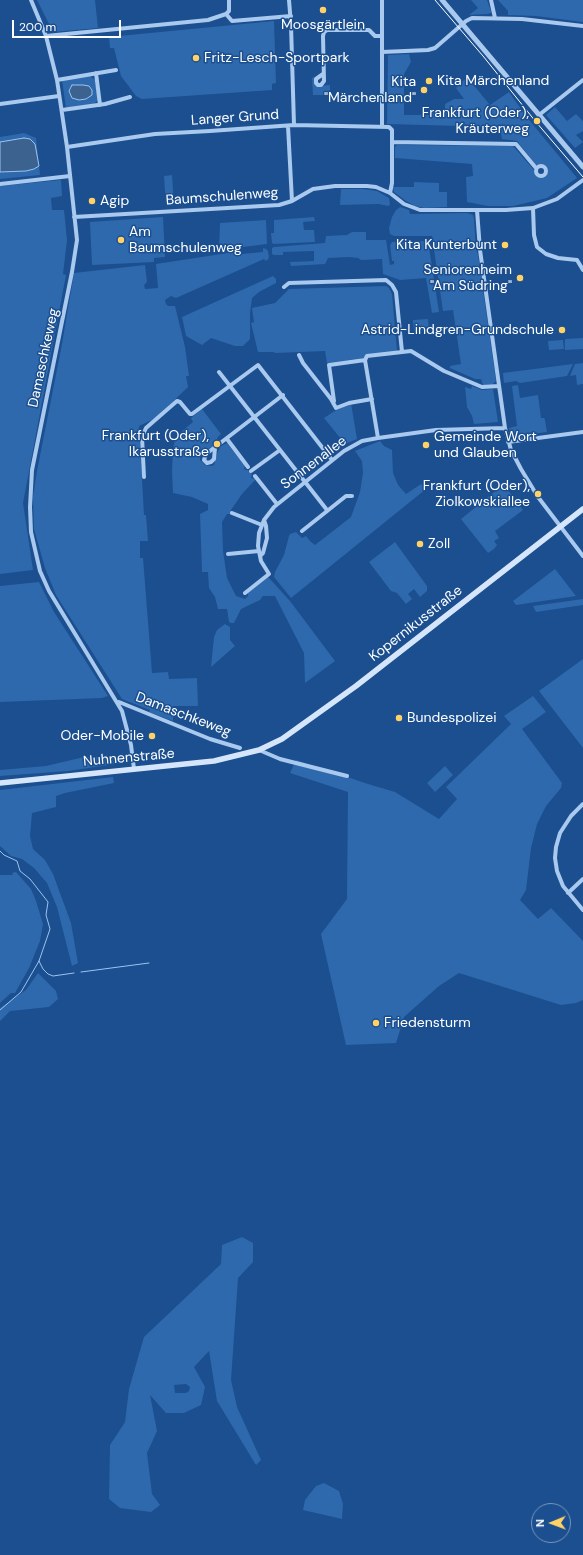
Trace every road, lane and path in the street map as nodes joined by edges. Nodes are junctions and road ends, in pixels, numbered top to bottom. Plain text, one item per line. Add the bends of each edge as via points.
1 (31, 0) edge
2 (228, 0) edge
3 (289, 0) edge
4 (382, 0) edge
5 (442, 0) edge
6 (491, 0) edge
7 (226, 14) junction
8 (290, 16) junction
9 (495, 18) junction
10 (462, 24) junction
11 (583, 26) edge
12 (46, 36) junction
13 (382, 36) junction
14 (382, 52) junction
15 (116, 70) dead end
16 (96, 73) junction
17 (323, 74) dead end
18 (56, 80) junction
19 (583, 80) edge
20 (59, 96) junction
21 (130, 97) dead end
22 (0, 104) edge
23 (100, 105) junction
24 (62, 110) junction
25 (539, 115) junction
26 (294, 125) junction
27 (288, 126) junction
28 (382, 126) junction
29 (392, 142) junction
30 (67, 147) junction
31 (583, 167) edge
32 (536, 168) dead end
33 (70, 176) junction
34 (583, 180) edge
35 (0, 184) edge
36 (390, 193) junction
37 (292, 201) junction
38 (533, 208) junction
39 (477, 210) junction
40 (74, 217) junction
41 (583, 270) edge
42 (284, 287) dead end
43 (402, 352) junction
44 (299, 355) dead end
45 (365, 360) junction
46 (219, 372) dead end
47 (229, 385) junction
48 (499, 386) junction
49 (332, 388) junction
50 (325, 391) junction
51 (283, 395) junction
52 (372, 399) junction
53 (334, 404) junction
54 (254, 417) junction
55 (505, 428) junction
56 (583, 432) edge
57 (378, 438) junction
58 (227, 439) junction
59 (508, 442) junction
60 (215, 448) dead end
61 (280, 450) junction
62 (332, 460) junction
63 (248, 467) dead end
64 (251, 471) dead end
65 (255, 476) dead end
66 (144, 477) dead end
67 (305, 482) junction
68 (352, 496) dead end
69 (278, 504) junction
70 (583, 509) edge
71 (327, 510) junction
72 (232, 513) dead end
73 (264, 520) junction
74 (262, 525) junction
75 (560, 527) junction
76 (302, 531) dead end
77 (259, 551) junction
78 (228, 554) dead end
79 (260, 556) junction
80 (583, 556) edge
81 (245, 593) dead end
82 (118, 702) junction
83 (240, 748) dead end
84 (259, 750) junction
85 (134, 769) junction
86 (347, 776) dead end
87 (0, 783) edge
88 (583, 804) edge
89 (579, 808) junction
90 (583, 812) edge
91 (583, 879) edge
92 (568, 893) junction
93 (583, 910) edge

1 - 12 street, Damaschkeweg
2 - 7 street via 230,11
3 - 8 street
4 - 13 street
5 - 10 street
6 - 9 street
7 - 8 street via 232,21
7 - 12 street via 208,20
8 - 26 street
9 - 10 street via 472,18
9 - 11 street
10 - 14 street via 435,48
10 - 25 street
12 - 18 street, Damaschkeweg
13 - 14 street
13 - 17 street via 375,36 369,30 327,30 324,32
14 - 28 street
15 - 16 street
16 - 18 street
16 - 23 street
18 - 20 street, Damaschkeweg
19 - 25 street
20 - 22 street
20 - 24 street, Damaschkeweg
21 - 23 street
23 - 24 street
24 - 30 street, Damaschkeweg
25 - 31 street
26 - 27 street, Langer Grund
26 - 28 street, Langer Grund
27 - 30 street, Langer Grund via 155,134
27 - 37 street
28 - 29 street via 392,130
29 - 32 street via 516,144
29 - 36 street
30 - 33 street, Damaschkeweg
33 - 35 street
33 - 40 street, Damaschkeweg
34 - 38 street, Baumschulenweg via 557,199
36 - 37 street, Baumschulenweg via 368,186 322,187 310,190
36 - 39 street, Baumschulenweg via 404,204 420,210
37 - 40 street, Baumschulenweg via 279,205
38 - 39 street, Baumschulenweg
38 - 41 street via 537,247 546,254 558,258 577,260
39 - 48 street
40 - 82 street, Damaschkeweg via 76,240 72,272 32,470 31,532 40,571 49,591
42 - 43 street via 289,282 386,280 396,292
43 - 45 street via 367,356
43 - 48 street via 414,352 444,371 482,387
44 - 50 street
45 - 49 street via 329,365
45 - 52 street
46 - 47 street
47 - 51 street via 258,365
47 - 54 street
47 - 66 street via 192,414 177,401 146,428 142,437
48 - 55 street
49 - 50 street
49 - 53 street
50 - 53 street
51 - 54 street
51 - 62 street
52 - 53 street via 349,402 336,408
52 - 57 street
54 - 58 street
54 - 61 street
55 - 57 street, Sonnenallee via 436,430
55 - 59 street
56 - 59 street
57 - 62 street, Sonnenallee via 362,441
58 - 60 street
58 - 63 street
59 - 75 street via 521,469
61 - 64 street
61 - 67 street
62 - 67 street, Sonnenallee
65 - 69 street
67 - 69 street, Sonnenallee
67 - 71 street
68 - 71 street via 346,496
69 - 73 street, Sonnenallee
70 - 75 main road, Kopernikusstraße
71 - 76 street
72 - 74 street
73 - 74 street, Sonnenallee
73 - 79 street via 267,538
74 - 77 street, Sonnenallee via 258,539
75 - 80 street
75 - 84 main road, Kopernikusstraße via 356,686 282,740
77 - 78 street
77 - 79 street, Sonnenallee
79 - 81 street, Sonnenallee via 268,574
82 - 83 street, Damaschkeweg via 210,739
82 - 85 street, Damaschkeweg via 128,733
84 - 85 main road, Nuhnenstraße via 214,761
84 - 86 street via 280,759
85 - 87 main road, Nuhnenstraße
88 - 89 street
89 - 90 street
89 - 92 street via 560,833 555,852 558,875
91 - 92 street
92 - 93 street

